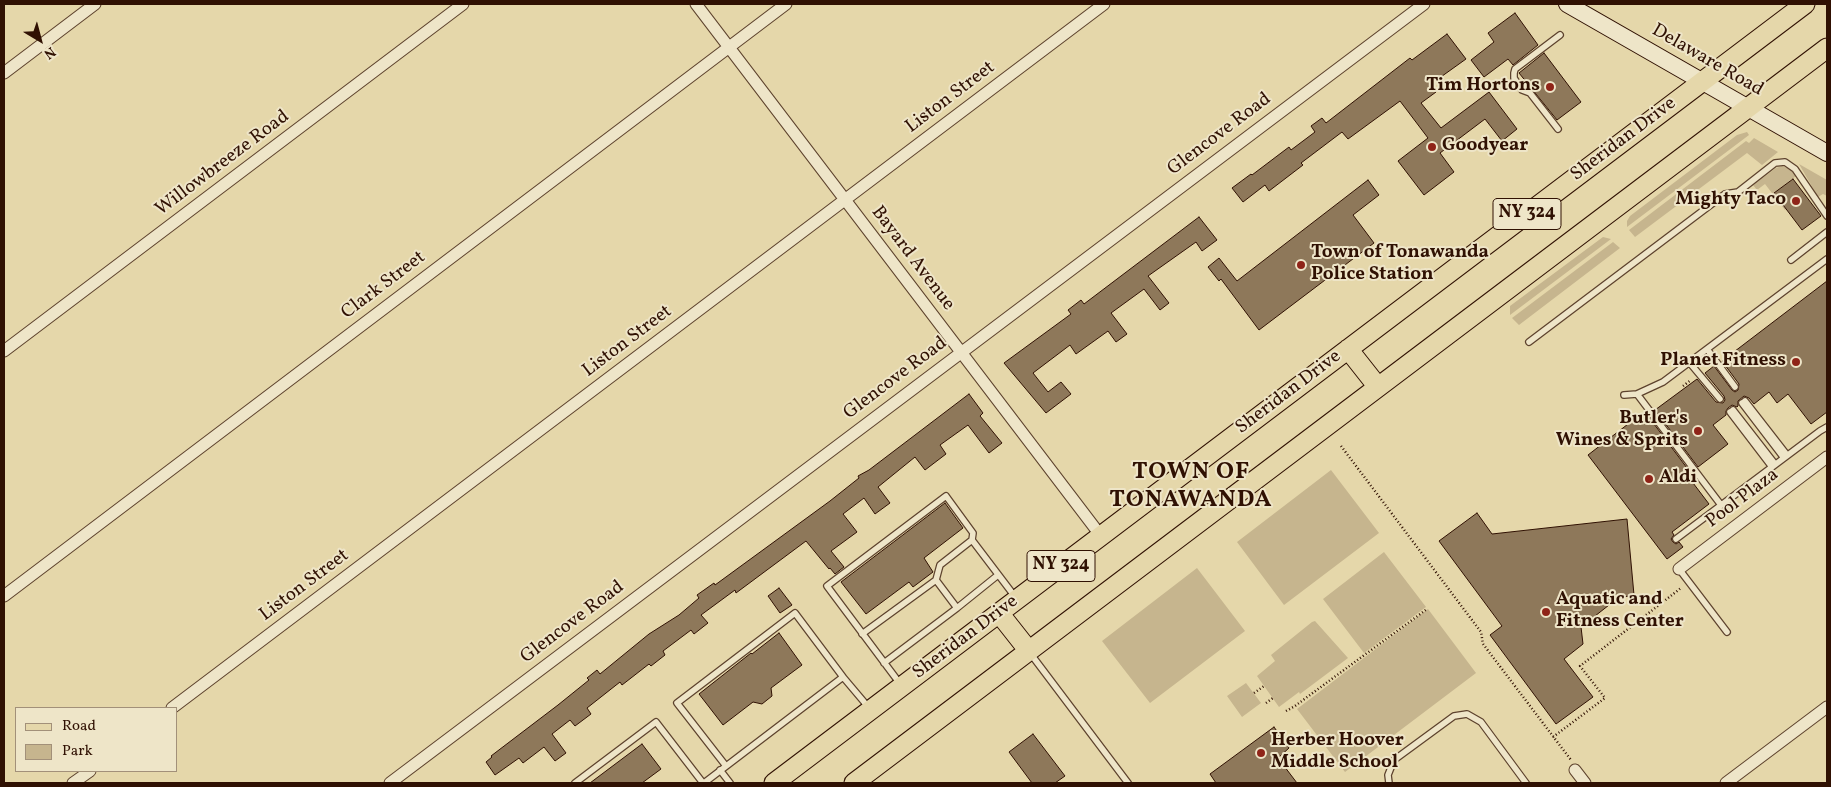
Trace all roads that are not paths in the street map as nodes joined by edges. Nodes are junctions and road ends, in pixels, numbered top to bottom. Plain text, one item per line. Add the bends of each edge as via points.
1 (96, 4) edge
2 (463, 4) edge
3 (696, 4) edge
4 (786, 4) edge
5 (1104, 4) edge
6 (1424, 4) edge
7 (1567, 4) edge
8 (1805, 4) edge
9 (1560, 35) dead end
10 (729, 47) junction
11 (1827, 48) edge
12 (4, 73) edge
13 (1702, 81) junction
14 (1748, 108) junction
15 (1558, 129) dead end
16 (1827, 153) edge
17 (845, 200) junction
18 (1827, 216) edge
19 (1827, 232) edge
20 (1791, 260) dead end
21 (1827, 260) edge
22 (1529, 342) dead end
23 (1348, 349) junction
24 (1707, 349) junction
25 (4, 351) edge
26 (961, 352) junction
27 (1689, 362) junction
28 (1378, 387) junction
29 (1734, 389) dead end
30 (1637, 394) junction
31 (1624, 395) dead end
32 (1721, 398) dead end
33 (1744, 402) dead end
34 (1732, 411) dead end
35 (1827, 426) edge
36 (1786, 457) junction
37 (1827, 457) edge
38 (1773, 466) junction
39 (1721, 505) junction
40 (1101, 536) junction
41 (1676, 539) dead end
42 (972, 540) junction
43 (1679, 569) joint
44 (998, 575) junction
45 (936, 580) junction
46 (4, 596) edge
47 (1017, 600) junction
48 (957, 608) junction
49 (999, 613) junction
50 (1727, 632) dead end
51 (862, 634) junction
52 (1029, 651) junction
53 (884, 663) junction
54 (843, 677) junction
55 (902, 686) junction
56 (173, 707) edge
57 (1827, 707) edge
58 (871, 710) junction
59 (726, 766) junction
60 (720, 770) junction
61 (1575, 770) road end
62 (89, 772) edge
63 (781, 781) edge
64 (73, 783) edge
65 (390, 783) edge
66 (575, 783) edge
67 (703, 783) edge
68 (730, 783) edge
69 (854, 783) edge
70 (1128, 783) edge
71 (1389, 783) edge
72 (1526, 783) edge
73 (1585, 783) edge
74 (1726, 783) edge

1 - 12 street
2 - 25 street, Willowbreeze Road
3 - 10 street, Bayard Avenue
4 - 10 street, Clark Street
5 - 17 street, Liston Street
6 - 26 street, Glencove Road
7 - 13 street, Delaware Road
8 - 13 main road, Sheridan Drive / NY 324
9 - 15 lane via 1515,68 1514,74 1522,90 1530,93
10 - 17 street, Bayard Avenue
10 - 46 street, Clark Street
11 - 14 main road, NY 324
13 - 14 street, Delaware Road
13 - 23 main road, Sheridan Drive / NY 324
14 - 16 street, Delaware Road
14 - 28 main road, NY 324
17 - 26 street, Bayard Avenue
17 - 56 street, Liston Street
18 - 22 lane via 1794,169 1785,162 1775,163 1738,192 1725,194
19 - 20 lane
21 - 24 lane
23 - 28 main road
23 - 40 main road, Sheridan Drive / NY 324
24 - 27 lane
24 - 29 lane
26 - 40 street, Bayard Avenue
26 - 65 street, Glencove Road
27 - 30 lane via 1663,382
27 - 32 lane
28 - 52 main road, NY 324
30 - 31 lane
30 - 39 lane
33 - 36 lane
34 - 38 lane
35 - 36 lane
36 - 38 lane
37 - 43 street, Pool Plaza
38 - 39 lane
39 - 41 lane
40 - 47 main road, Sheridan Drive / NY 324
42 - 44 lane
42 - 45 lane via 940,565
42 - 51 lane via 974,532 946,496 827,586
43 - 50 lane
44 - 47 lane
44 - 48 lane
45 - 48 lane
45 - 51 lane
47 - 49 main road, Sheridan Drive / NY 324
48 - 53 lane
49 - 52 main road
49 - 55 main road, Sheridan Drive / NY 324
51 - 53 lane
52 - 69 main road, NY 324
52 - 70 lane
53 - 55 lane
54 - 58 lane
54 - 59 lane
54 - 59 lane via 795,613 677,703
55 - 58 main road, Sheridan Drive / NY 324
57 - 74 street
58 - 63 main road, Sheridan Drive / NY 324
59 - 60 lane
60 - 67 lane
60 - 68 lane
61 - 73 street
62 - 64 street
66 - 67 lane via 656,722
71 - 72 lane via 1388,775 1394,760 1454,716 1467,714 1481,722

